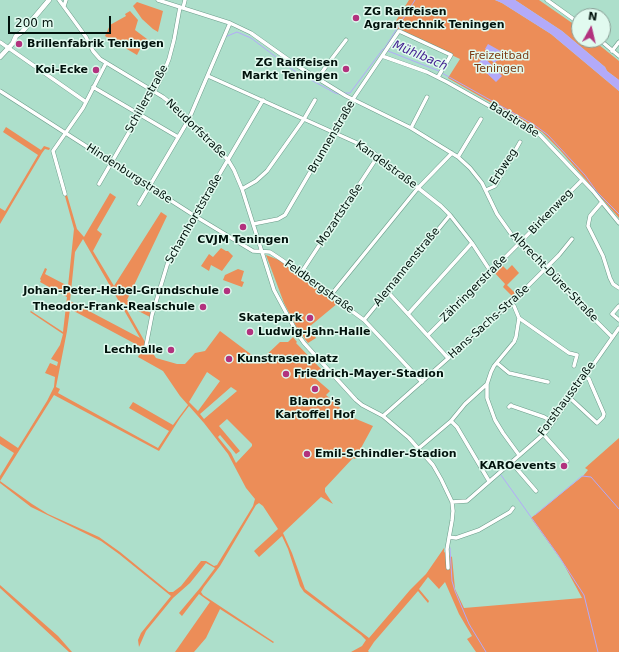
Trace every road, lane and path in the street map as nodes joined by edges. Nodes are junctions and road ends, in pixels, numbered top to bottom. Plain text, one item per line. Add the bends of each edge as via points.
1 (49, 0) edge
2 (60, 0) edge
3 (66, 0) edge
4 (158, 0) edge
5 (185, 0) edge
6 (547, 0) edge
7 (64, 6) junction
8 (182, 8) junction
9 (571, 16) edge
10 (230, 23) junction
11 (346, 40) dead end
12 (0, 42) edge
13 (619, 42) edge
14 (9, 47) junction
15 (609, 48) edge
16 (612, 51) junction
17 (383, 54) junction
18 (619, 56) edge
19 (0, 57) edge
20 (106, 63) junction
21 (208, 76) junction
22 (439, 76) junction
23 (318, 78) junction
24 (93, 87) junction
25 (0, 90) edge
26 (153, 91) junction
27 (427, 97) dead end
28 (353, 99) junction
29 (263, 100) junction
30 (315, 100) dead end
31 (86, 102) junction
32 (140, 114) junction
33 (189, 119) junction
34 (304, 119) junction
35 (481, 119) dead end
36 (411, 128) junction
37 (334, 132) junction
38 (66, 133) junction
39 (178, 137) junction
40 (520, 142) dead end
41 (452, 153) junction
42 (378, 156) junction
43 (458, 157) junction
44 (228, 160) junction
45 (111, 162) junction
46 (582, 180) junction
47 (99, 184) dead end
48 (149, 186) junction
49 (418, 188) junction
50 (242, 189) junction
51 (486, 190) junction
52 (65, 194) dead end
53 (602, 202) junction
54 (139, 204) dead end
55 (450, 215) junction
56 (195, 216) junction
57 (619, 223) edge
58 (253, 224) junction
59 (572, 239) dead end
60 (472, 243) junction
61 (520, 244) junction
62 (261, 251) junction
63 (545, 269) junction
64 (491, 272) junction
65 (301, 273) junction
66 (619, 288) edge
67 (387, 291) junction
68 (331, 295) junction
69 (511, 302) junction
70 (619, 306) edge
71 (408, 314) junction
72 (519, 318) junction
73 (364, 320) junction
74 (619, 320) edge
75 (619, 328) edge
76 (428, 335) junction
77 (612, 337) junction
78 (146, 346) dead end
79 (448, 358) junction
80 (497, 362) junction
81 (574, 366) dead end
82 (585, 376) junction
83 (422, 382) junction
84 (548, 382) dead end
85 (487, 384) junction
86 (570, 398) junction
87 (509, 407) dead end
88 (383, 416) junction
89 (451, 421) junction
90 (553, 422) junction
91 (543, 434) junction
92 (419, 448) junction
93 (519, 455) junction
94 (567, 460) dead end
95 (511, 462) junction
96 (489, 482) junction
97 (536, 491) dead end
98 (452, 502) junction
99 (513, 508) dead end
100 (449, 537) junction
101 (448, 568) dead end

1 - 14 main road
2 - 7 street, Neudorfstraße
3 - 7 street
4 - 8 street, Albrecht-Dürer-Straße
5 - 8 street, Schillerstraße
6 - 9 street
7 - 20 street, Neudorfstraße via 86,36 93,51
8 - 10 street, Albrecht-Dürer-Straße
8 - 26 street, Schillerstraße via 165,69
10 - 21 street
10 - 23 street, Albrecht-Dürer-Straße via 251,33
11 - 23 street
12 - 14 street
13 - 16 street
14 - 19 main road
14 - 31 street
15 - 16 street
16 - 18 street
17 - 22 street, Badstraße
17 - 22 street, Brunnenstraße via 399,31 451,55
17 - 28 street, Brunnenstraße
20 - 24 street
20 - 26 street, Neudorfstraße
21 - 29 street, Kandelstraße
21 - 33 street
22 - 46 street, Badstraße via 539,134
23 - 28 street, Albrecht-Dürer-Straße
24 - 31 street
24 - 32 street
25 - 38 street, Hindenburgstraße
26 - 32 street, Schillerstraße
26 - 33 street, Neudorfstraße
27 - 36 street
28 - 36 street, Albrecht-Dürer-Straße
28 - 37 street, Brunnenstraße
29 - 34 street, Kandelstraße
29 - 44 street, Scharnhorststraße
30 - 34 street
31 - 38 street
32 - 39 street
32 - 45 street, Schillerstraße
33 - 39 street
33 - 44 street, Neudorfstraße
34 - 37 street, Kandelstraße
34 - 50 street via 266,171
35 - 43 street
36 - 41 street, Albrecht-Dürer-Straße
37 - 42 street, Kandelstraße via 355,141
37 - 58 street, Brunnenstraße via 285,215
38 - 45 street, Hindenburgstraße
38 - 52 street via 54,151
39 - 48 street
40 - 51 street, Erbweg via 495,186
41 - 43 street, Albrecht-Dürer-Straße
41 - 49 street
42 - 49 street, Kandelstraße
42 - 65 street, Mozartstraße
43 - 51 street, Albrecht-Dürer-Straße via 470,168
44 - 50 street, Neudorfstraße
44 - 56 street, Scharnhorststraße
45 - 47 street, Schillerstraße
45 - 48 street, Hindenburgstraße
46 - 53 street, Badstraße
46 - 61 street, Birkenweg
48 - 54 street
48 - 56 street, Hindenburgstraße
49 - 55 street, Kandelstraße
49 - 68 street
50 - 58 street, Neudorfstraße
51 - 61 street, Albrecht-Dürer-Straße via 497,214
53 - 57 street, Badstraße
53 - 66 street via 590,216 588,226 613,284
55 - 60 street, Kandelstraße
55 - 67 street, Alemannenstraße
56 - 62 street, Hindenburgstraße via 253,250
56 - 78 street, Scharnhorststraße via 168,262 152,315
58 - 62 street, Neudorfstraße
59 - 63 street, Hans-Sachs-Straße
60 - 64 street, Kandelstraße
60 - 71 street
61 - 63 street, Albrecht-Dürer-Straße
61 - 64 street, Zähringerstraße
62 - 65 street, Feldbergstraße via 270,252
62 - 88 street, Neudorfstraße via 275,292 304,343 356,400
63 - 69 street, Hans-Sachs-Straße
63 - 77 street, Albrecht-Dürer-Straße
64 - 76 street, Zähringerstraße
65 - 68 street, Feldbergstraße
67 - 71 street
67 - 73 street, Alemannenstraße
68 - 73 street, Feldbergstraße
69 - 72 street
69 - 79 street, Hans-Sachs-Straße
70 - 74 street via 612,314
71 - 76 street
72 - 80 street via 514,342
72 - 81 street via 569,353 576,355
73 - 83 street, Feldbergstraße
75 - 77 street, Forsthausstraße
76 - 79 street
77 - 82 street, Forsthausstraße
79 - 83 street, Hans-Sachs-Straße
80 - 84 street via 509,373
80 - 85 street
82 - 86 street, Forsthausstraße
82 - 86 street via 589,379 603,417 597,423
83 - 88 street, Hans-Sachs-Straße
85 - 89 street
85 - 93 street via 487,398 495,420
86 - 90 street, Forsthausstraße
87 - 90 street
88 - 92 street, Neudorfstraße
89 - 92 street
89 - 96 street via 458,427
90 - 91 street, Forsthausstraße
91 - 93 street, Forsthausstraße
91 - 94 street
92 - 98 street, Neudorfstraße via 433,465
93 - 95 street, Forsthausstraße
95 - 96 street, Forsthausstraße
95 - 97 street
96 - 98 street, Forsthausstraße via 467,501
98 - 100 street
99 - 100 street via 479,530 456,538
100 - 101 street

